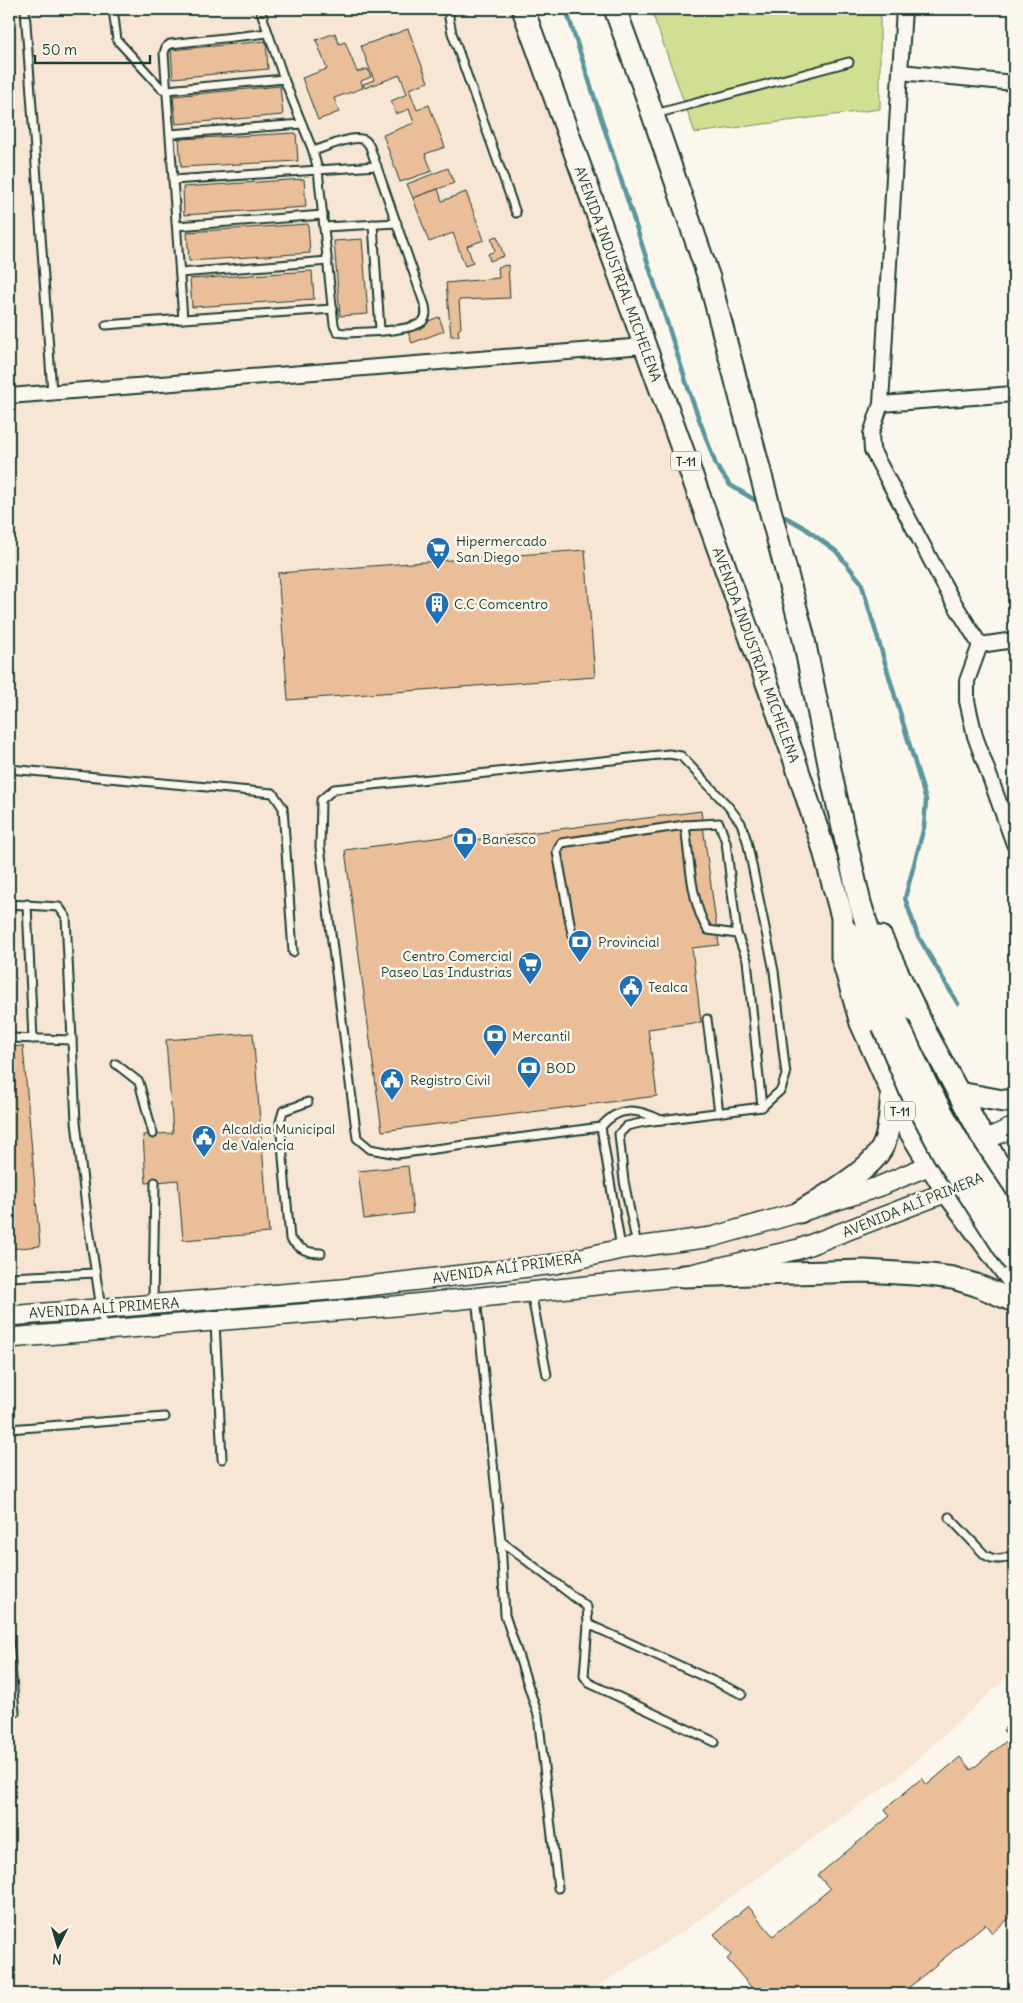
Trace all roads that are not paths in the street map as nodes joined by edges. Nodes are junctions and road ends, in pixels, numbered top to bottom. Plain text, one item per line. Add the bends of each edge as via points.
1 (25, 9) edge
2 (113, 9) edge
3 (260, 9) edge
4 (450, 9) edge
5 (511, 9) edge
6 (614, 9) edge
7 (904, 9) edge
8 (525, 16) edge
9 (268, 33) junction
10 (848, 62) dead end
11 (900, 72) junction
12 (284, 79) junction
13 (1014, 83) edge
14 (167, 90) junction
15 (652, 115) junction
16 (302, 124) junction
17 (170, 134) junction
18 (313, 151) junction
19 (377, 166) junction
20 (318, 170) junction
21 (173, 180) junction
22 (516, 213) dead end
23 (323, 215) junction
24 (397, 223) junction
25 (373, 224) junction
26 (177, 226) junction
27 (324, 226) junction
28 (328, 261) junction
29 (180, 272) junction
30 (333, 309) junction
31 (183, 319) junction
32 (106, 325) dead end
33 (380, 330) junction
34 (644, 346) junction
35 (52, 392) junction
36 (1014, 394) edge
37 (9, 396) edge
38 (881, 404) junction
39 (1014, 640) edge
40 (980, 645) junction
41 (9, 769) edge
42 (685, 825) junction
43 (1014, 844) edge
44 (9, 904) edge
45 (27, 904) junction
46 (842, 916) junction
47 (864, 918) junction
48 (572, 934) dead end
49 (737, 934) junction
50 (293, 952) dead end
51 (707, 1019) dead end
52 (891, 1025) junction
53 (9, 1038) edge
54 (33, 1039) junction
55 (72, 1040) junction
56 (116, 1064) dead end
57 (959, 1093) junction
58 (892, 1095) junction
59 (1014, 1100) edge
60 (308, 1102) dead end
61 (762, 1107) junction
62 (719, 1114) junction
63 (661, 1120) junction
64 (601, 1127) junction
65 (1014, 1127) edge
66 (153, 1134) dead end
67 (984, 1140) junction
68 (931, 1165) junction
69 (1008, 1167) edge
70 (154, 1182) dead end
71 (1014, 1191) edge
72 (947, 1192) junction
73 (800, 1212) junction
74 (1014, 1226) edge
75 (629, 1248) junction
76 (321, 1253) dead end
77 (1014, 1262) edge
78 (96, 1273) junction
79 (684, 1276) junction
80 (9, 1277) edge
81 (1014, 1282) edge
82 (538, 1291) junction
83 (476, 1297) junction
84 (1014, 1302) edge
85 (153, 1305) junction
86 (102, 1308) junction
87 (9, 1316) edge
88 (215, 1320) junction
89 (104, 1329) junction
90 (9, 1338) edge
91 (547, 1375) dead end
92 (165, 1417) dead end
93 (9, 1429) edge
94 (222, 1458) dead end
95 (949, 1516) dead end
96 (501, 1541) junction
97 (1014, 1553) edge
98 (588, 1624) junction
99 (9, 1641) edge
100 (742, 1694) dead end
101 (15, 1713) dead end
102 (715, 1742) dead end
103 (558, 1888) dead end
104 (1014, 1989) edge
105 (1008, 1994) edge

1 - 35 lane
2 - 14 lane via 117,40 158,86
3 - 9 lane
4 - 22 lane via 452,33
5 - 8 street
6 - 15 main road, T-11
7 - 11 street
8 - 34 main road, AVENIDA INDUSTRIAL MICHELENA / T-11
9 - 12 lane
9 - 14 lane via 166,46
10 - 15 lane
11 - 13 street
11 - 38 street
12 - 14 lane
12 - 16 lane
14 - 17 lane
15 - 47 main road, T-11 via 709,278 782,551
16 - 17 lane
16 - 18 lane
17 - 21 lane
18 - 19 lane via 361,138 370,147
18 - 20 lane
19 - 20 lane
19 - 24 lane
20 - 21 lane
20 - 23 lane
21 - 26 lane
23 - 26 lane
23 - 27 lane
24 - 25 lane
24 - 33 lane via 426,315 423,320 404,328
25 - 27 lane
25 - 33 lane
26 - 29 lane
27 - 28 lane
28 - 29 lane
28 - 30 lane
29 - 31 lane
30 - 31 lane
30 - 33 lane via 337,332
31 - 32 lane
34 - 35 street
34 - 46 main road, AVENIDA INDUSTRIAL MICHELENA / T-11 via 793,755
35 - 37 street
36 - 38 street
38 - 40 street via 871,434 872,450 951,598
39 - 40 street
40 - 43 street via 967,681 967,701
41 - 50 lane via 273,793 283,808
42 - 48 lane via 561,843 557,852
42 - 49 lane via 703,922 708,930
42 - 49 lane via 719,823 726,842
44 - 45 lane
45 - 54 lane
45 - 55 lane via 59,907 66,917
46 - 52 main road, T-11
46 - 58 main road, AVENIDA INDUSTRIAL MICHELENA / T-11 via 844,967 861,1023
47 - 52 main road, T-11
47 - 57 main road, T-11 via 884,940 925,1031
49 - 61 lane via 747,960
51 - 62 lane
52 - 74 main road, T-11, bridge via 962,1148
52 - 77 main road, T-11, bridge via 910,1090 944,1155
53 - 54 lane
54 - 55 lane
55 - 78 lane via 76,1122
56 - 66 lane via 139,1082
57 - 59 main road
57 - 67 main road, T-11
58 - 68 main road, AVENIDA INDUSTRIAL MICHELENA / T-11
58 - 73 main road via 885,1142 874,1159 851,1179
60 - 76 lane via 283,1111 280,1122 290,1239 309,1253
61 - 62 lane
61 - 64 lane via 781,1090 786,1075 774,972 747,841 741,823 728,806 680,756 669,754 334,789 321,800 320,847 356,1138 370,1149 396,1154
62 - 63 lane
63 - 64 lane via 644,1112 627,1111 610,1116
63 - 75 lane via 628,1126 620,1134
64 - 75 lane
65 - 67 main road, AVENIDA ALÍ PRIMERA
67 - 68 main road, AVENIDA ALÍ PRIMERA
67 - 69 main road, T-11
68 - 72 main road, AVENIDA INDUSTRIAL MICHELENA / T-11
68 - 73 main road, AVENIDA ALÍ PRIMERA via 878,1187
69 - 71 main road, T-11
69 - 72 main road, AVENIDA ALÍ PRIMERA
70 - 85 lane
72 - 79 main road, AVENIDA ALÍ PRIMERA via 799,1249
72 - 81 main road, AVENIDA INDUSTRIAL MICHELENA / T-11
73 - 75 main road, AVENIDA ALÍ PRIMERA via 712,1237
75 - 82 main road via 635,1252 565,1276
75 - 85 main road, AVENIDA ALÍ PRIMERA via 514,1270
78 - 80 lane
78 - 86 lane
79 - 82 main road, AVENIDA ALÍ PRIMERA
79 - 84 main road via 865,1271 930,1275 976,1285
82 - 83 main road, AVENIDA ALÍ PRIMERA
82 - 91 lane
83 - 88 main road, AVENIDA ALÍ PRIMERA
83 - 96 lane
85 - 86 main road, AVENIDA ALÍ PRIMERA
86 - 87 main road, AVENIDA ALÍ PRIMERA
86 - 89 lane
88 - 89 main road, AVENIDA ALÍ PRIMERA
88 - 94 lane
89 - 90 main road, AVENIDA ALÍ PRIMERA
92 - 93 lane
95 - 97 lane via 991,1559 1000,1560
96 - 98 lane via 587,1607
96 - 103 lane via 505,1615 538,1715
98 - 100 lane
98 - 102 lane via 584,1676 589,1683
99 - 101 lane
104 - 105 lane

